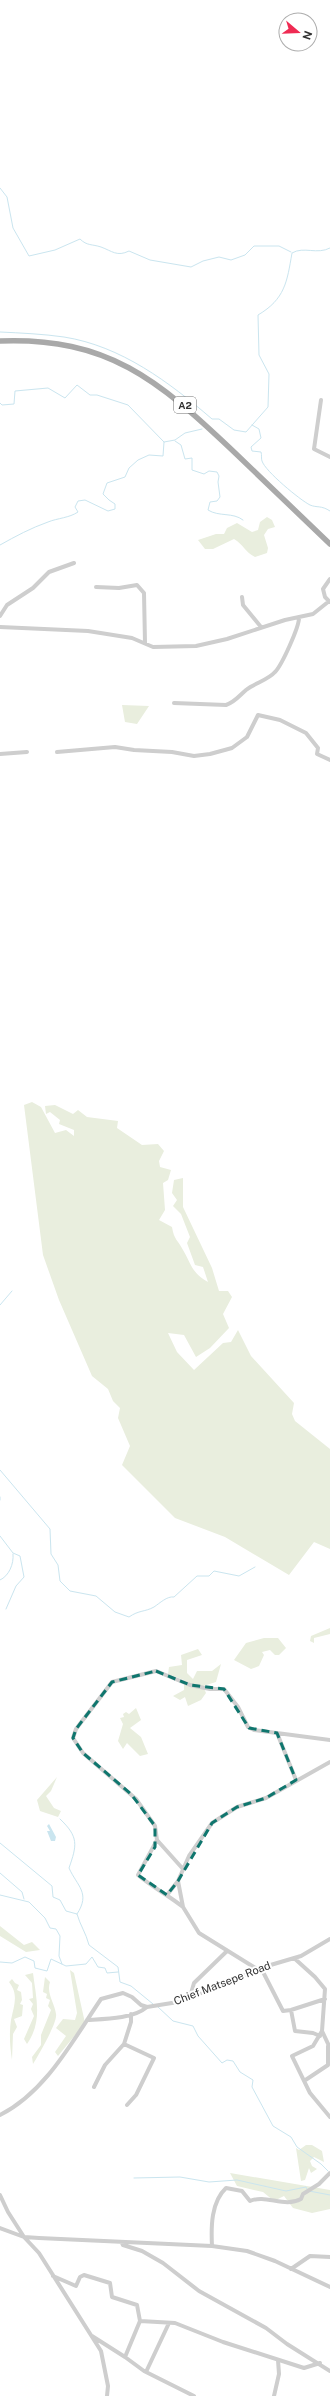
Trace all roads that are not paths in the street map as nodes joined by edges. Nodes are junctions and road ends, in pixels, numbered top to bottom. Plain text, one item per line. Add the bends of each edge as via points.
1 (0, 341) edge
2 (321, 400) dead end
3 (330, 457) edge
4 (330, 544) edge
5 (74, 563) dead end
6 (330, 579) edge
7 (96, 587) dead end
8 (242, 597) dead end
9 (329, 602) edge
10 (0, 616) edge
11 (298, 618) junction
12 (0, 627) edge
13 (261, 627) junction
14 (145, 644) junction
15 (174, 703) dead end
16 (26, 752) dead end
17 (57, 752) dead end
18 (0, 754) edge
19 (330, 760) edge
20 (276, 1733) junction
21 (330, 1741) edge
22 (330, 1762) edge
23 (296, 1780) junction
24 (157, 1840) junction
25 (183, 1869) junction
26 (178, 1881) junction
27 (167, 1895) junction
28 (183, 1907) junction
29 (330, 1939) edge
30 (226, 1952) junction
31 (294, 1958) junction
32 (259, 1968) junction
33 (190, 1997) junction
34 (325, 1999) junction
35 (147, 2007) junction
36 (291, 2010) junction
37 (131, 2014) junction
38 (87, 2020) junction
39 (321, 2034) junction
40 (124, 2044) junction
41 (329, 2047) edge
42 (329, 2066) edge
43 (304, 2081) junction
44 (94, 2088) dead end
45 (127, 2105) dead end
46 (0, 2115) edge
47 (330, 2117) edge
48 (330, 2173) edge
49 (0, 2194) edge
50 (0, 2228) edge
51 (24, 2236) junction
52 (122, 2243) junction
53 (212, 2246) junction
54 (330, 2257) edge
55 (291, 2269) junction
56 (53, 2276) junction
57 (330, 2287) edge
58 (140, 2320) junction
59 (169, 2323) junction
60 (91, 2335) junction
61 (125, 2357) junction
62 (278, 2360) junction
63 (320, 2363) junction
64 (330, 2371) edge
65 (146, 2372) junction
66 (108, 2396) edge
67 (194, 2396) edge
68 (274, 2396) edge

1 - 4 main road, A2 via 47,342 94,352 155,382 187,407
2 - 3 street via 314,449
5 - 10 street via 49,572 33,588 7,605
6 - 9 street via 323,589
7 - 14 street via 119,588 137,585 144,593
8 - 13 street via 243,605
9 - 11 street via 313,614
11 - 13 street
11 - 15 street via 299,623 289,647 275,672 233,702 226,705
12 - 14 street via 88,631 132,638
13 - 14 street via 196,646 153,647
16 - 18 street
17 - 19 street via 115,747 194,756 210,754 232,748 246,737 258,715 292,724 306,733 318,748 317,754
20 - 21 street
20 - 23 street
20 - 24 street via 250,1728 224,1689 190,1685 156,1671 112,1682 76,1729 73,1738 83,1752 136,1799 155,1826
22 - 23 street
23 - 25 street via 266,1798 237,1807 212,1822
24 - 25 street
24 - 27 street via 138,1874 149,1885
25 - 26 street
26 - 27 street
26 - 28 street
27 - 28 street
28 - 30 street via 199,1933 220,1944
29 - 31 street, Chief Matsepe Road
30 - 32 street
30 - 33 street via 194,1983
31 - 32 street, Chief Matsepe Road
31 - 34 street via 325,1989
32 - 33 street, Chief Matsepe Road
32 - 36 street via 283,2011
33 - 35 street, Chief Matsepe Road via 178,2002
34 - 36 street
34 - 39 street
35 - 37 street, Chief Matsepe Road
35 - 38 street via 123,1993 111,1995 101,1999
36 - 39 street via 295,2031
37 - 38 street, Chief Matsepe Road
37 - 40 street
38 - 46 street via 36,2088
39 - 41 street
39 - 43 street via 308,2050 292,2056
40 - 44 street via 105,2065
40 - 45 street via 154,2058 136,2095
41 - 42 street
42 - 43 street
43 - 47 street via 310,2093
48 - 53 street via 301,2198 287,2203 256,2198 250,2201 242,2191 226,2188 221,2193 211,2224
49 - 51 street
50 - 51 street
51 - 52 street
51 - 56 street via 39,2253
52 - 53 street
52 - 63 street via 163,2263 199,2290 266,2328 287,2344
53 - 55 street via 247,2251
54 - 55 street via 310,2256
55 - 57 street
56 - 58 street via 76,2286 80,2277 84,2275 110,2283 112,2297 137,2305
56 - 60 street
58 - 59 street
58 - 61 street
59 - 62 street
59 - 65 street
60 - 61 street
60 - 66 street via 101,2351
61 - 65 street
62 - 63 street via 304,2368
62 - 68 street via 279,2374
63 - 64 street
65 - 67 street

